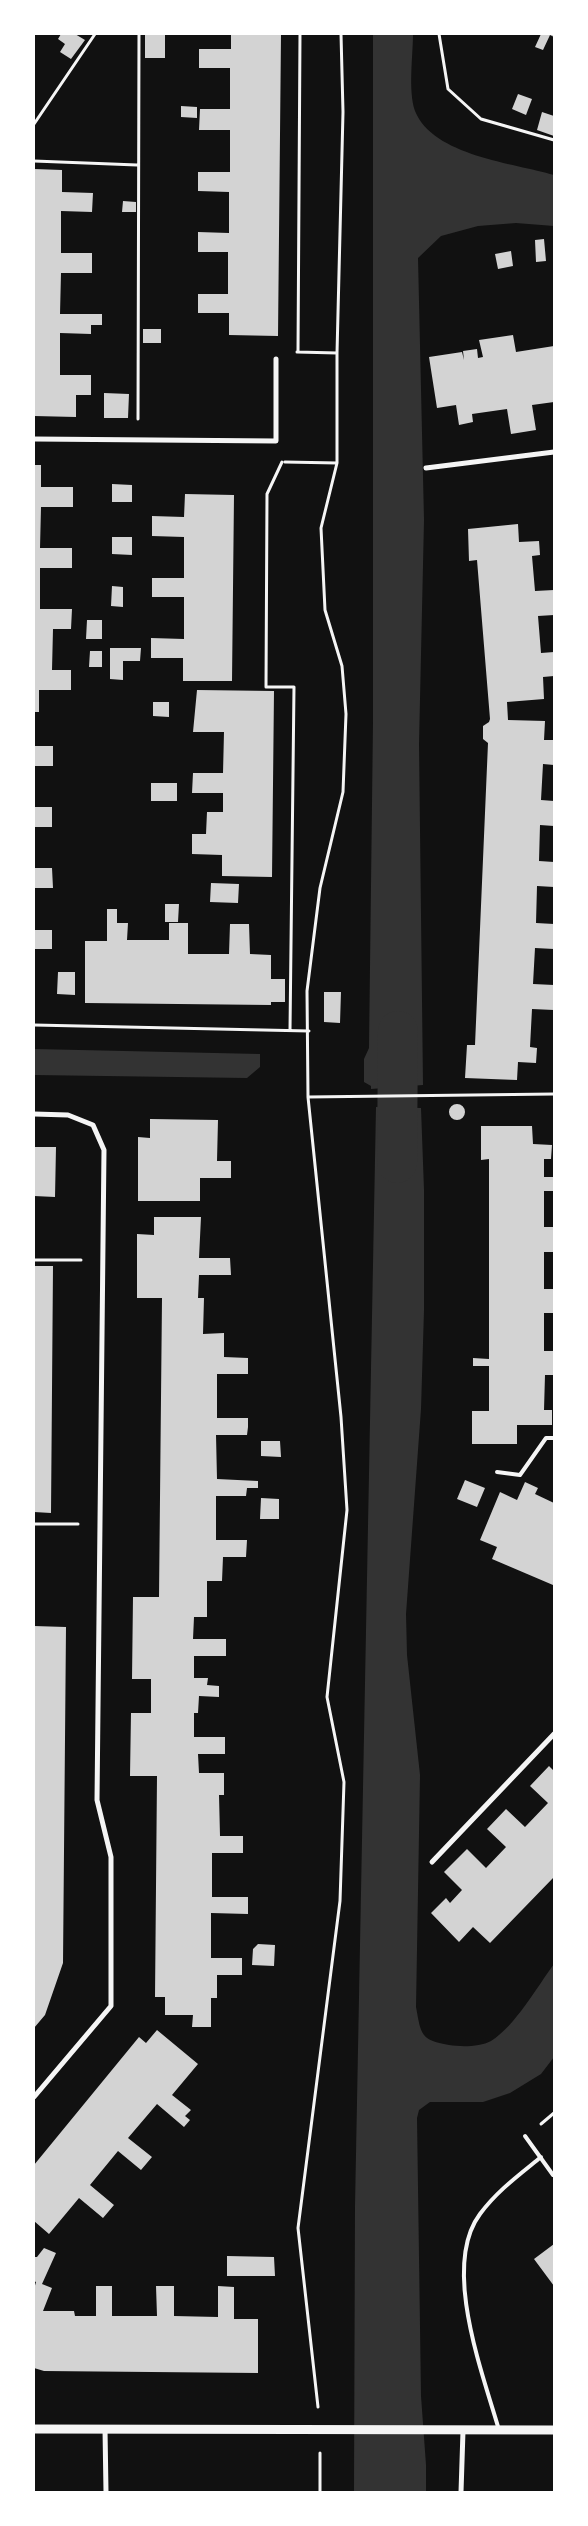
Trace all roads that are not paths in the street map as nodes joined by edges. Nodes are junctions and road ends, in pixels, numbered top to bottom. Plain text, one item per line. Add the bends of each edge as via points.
1 (276, 359) road end
2 (34, 439) edge
3 (554, 452) edge
4 (426, 468) dead end
5 (34, 1114) edge
6 (554, 1438) edge
7 (497, 1472) dead end
8 (554, 1734) edge
9 (432, 1862) dead end
10 (34, 2097) edge
11 (525, 2136) dead end
12 (541, 2158) junction
13 (554, 2175) edge
14 (34, 2429) edge
15 (105, 2429) junction
16 (463, 2430) junction
17 (499, 2430) junction
18 (554, 2430) edge
19 (106, 2492) edge
20 (461, 2492) edge

1 - 2 street via 276,441
3 - 4 street
5 - 10 street via 68,1115 93,1125 104,1150 97,1800 111,1857 111,2006
6 - 7 lane via 546,1438 520,1475
8 - 9 street
11 - 12 lane
12 - 13 lane
12 - 17 lane via 503,2187 479,2215 467,2245 464,2283 468,2324
14 - 15 street
15 - 16 street
15 - 19 street
16 - 17 street
16 - 20 street
17 - 18 street

